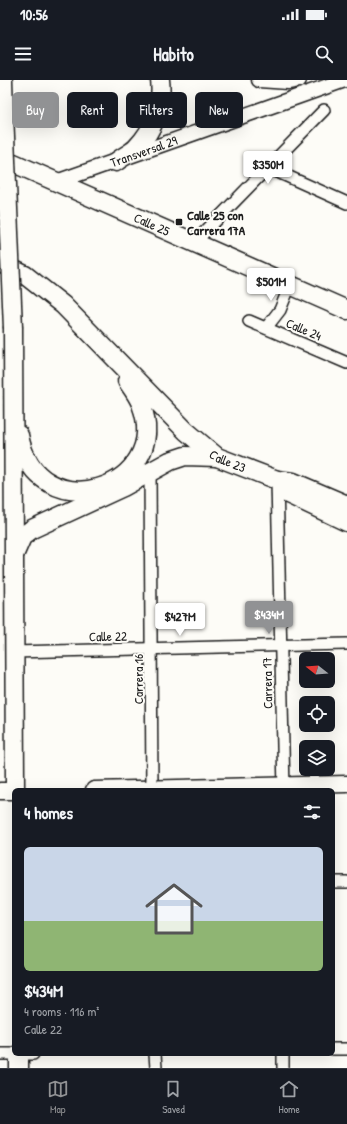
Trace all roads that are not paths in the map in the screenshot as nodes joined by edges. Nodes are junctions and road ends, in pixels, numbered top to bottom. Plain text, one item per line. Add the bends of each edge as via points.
1 (3, 80) edge
2 (12, 80) edge
3 (160, 80) edge
4 (262, 80) edge
5 (299, 80) edge
6 (345, 80) edge
7 (4, 107) junction
8 (324, 110) dead end
9 (0, 157) edge
10 (116, 162) junction
11 (269, 168) junction
12 (56, 182) junction
13 (347, 203) edge
14 (194, 243) junction
15 (0, 263) edge
16 (290, 285) junction
17 (347, 310) edge
18 (249, 321) dead end
19 (266, 328) junction
20 (102, 344) junction
21 (347, 363) edge
22 (14, 394) junction
23 (217, 457) junction
24 (150, 471) junction
25 (277, 480) junction
26 (347, 505) edge
27 (347, 522) edge
28 (14, 553) junction
29 (347, 644) edge
30 (280, 646) junction
31 (152, 649) junction
32 (13, 652) junction
33 (347, 784) edge
34 (15, 788) edge
35 (152, 788) edge
36 (284, 788) edge
37 (0, 791) edge
38 (12, 791) edge
39 (335, 882) edge
40 (347, 882) edge
41 (335, 1049) edge
42 (347, 1049) edge
43 (0, 1054) edge
44 (12, 1054) edge
45 (19, 1056) edge
46 (155, 1056) edge
47 (283, 1056) edge
48 (19, 1068) edge
49 (156, 1068) edge
50 (283, 1068) edge

1 - 7 main road
2 - 7 main road
3 - 10 main road via 161,101 153,124 136,149
4 - 5 street
6 - 10 street, Transversal 29
7 - 22 main road, bridge
8 - 11 street
9 - 12 main road, Calle 25
10 - 12 street, Transversal 29
11 - 13 street
11 - 14 street
12 - 14 main road, Calle 25
14 - 16 main road, Calle 25
15 - 20 main road via 25,275 58,301
16 - 17 main road, Calle 25
16 - 19 street via 280,310
18 - 19 street, Calle 24
19 - 21 street, Calle 24
20 - 22 main road via 138,397 145,415 146,431 141,451 131,469 115,482 96,490 75,491 56,486 38,475 22,447
20 - 23 main road, Calle 23 via 186,431
22 - 28 main road
23 - 24 main road via 185,456
23 - 25 main road, Calle 23
24 - 28 main road via 123,488 32,529 22,537
24 - 31 street, Carrera 16
25 - 26 main road, Calle 23 via 293,482
25 - 27 main road, Calle 23 via 288,494
25 - 30 street, Carrera 17
28 - 32 main road
29 - 30 street, Calle 22
30 - 31 street, Calle 22
30 - 36 street, Carrera 17
31 - 32 street, Calle 22
31 - 35 street, Carrera 16
32 - 34 main road
33 - 36 main road
37 - 38 main road
39 - 40 street
41 - 42 street
43 - 44 street
45 - 48 main road
46 - 49 street
47 - 50 street

